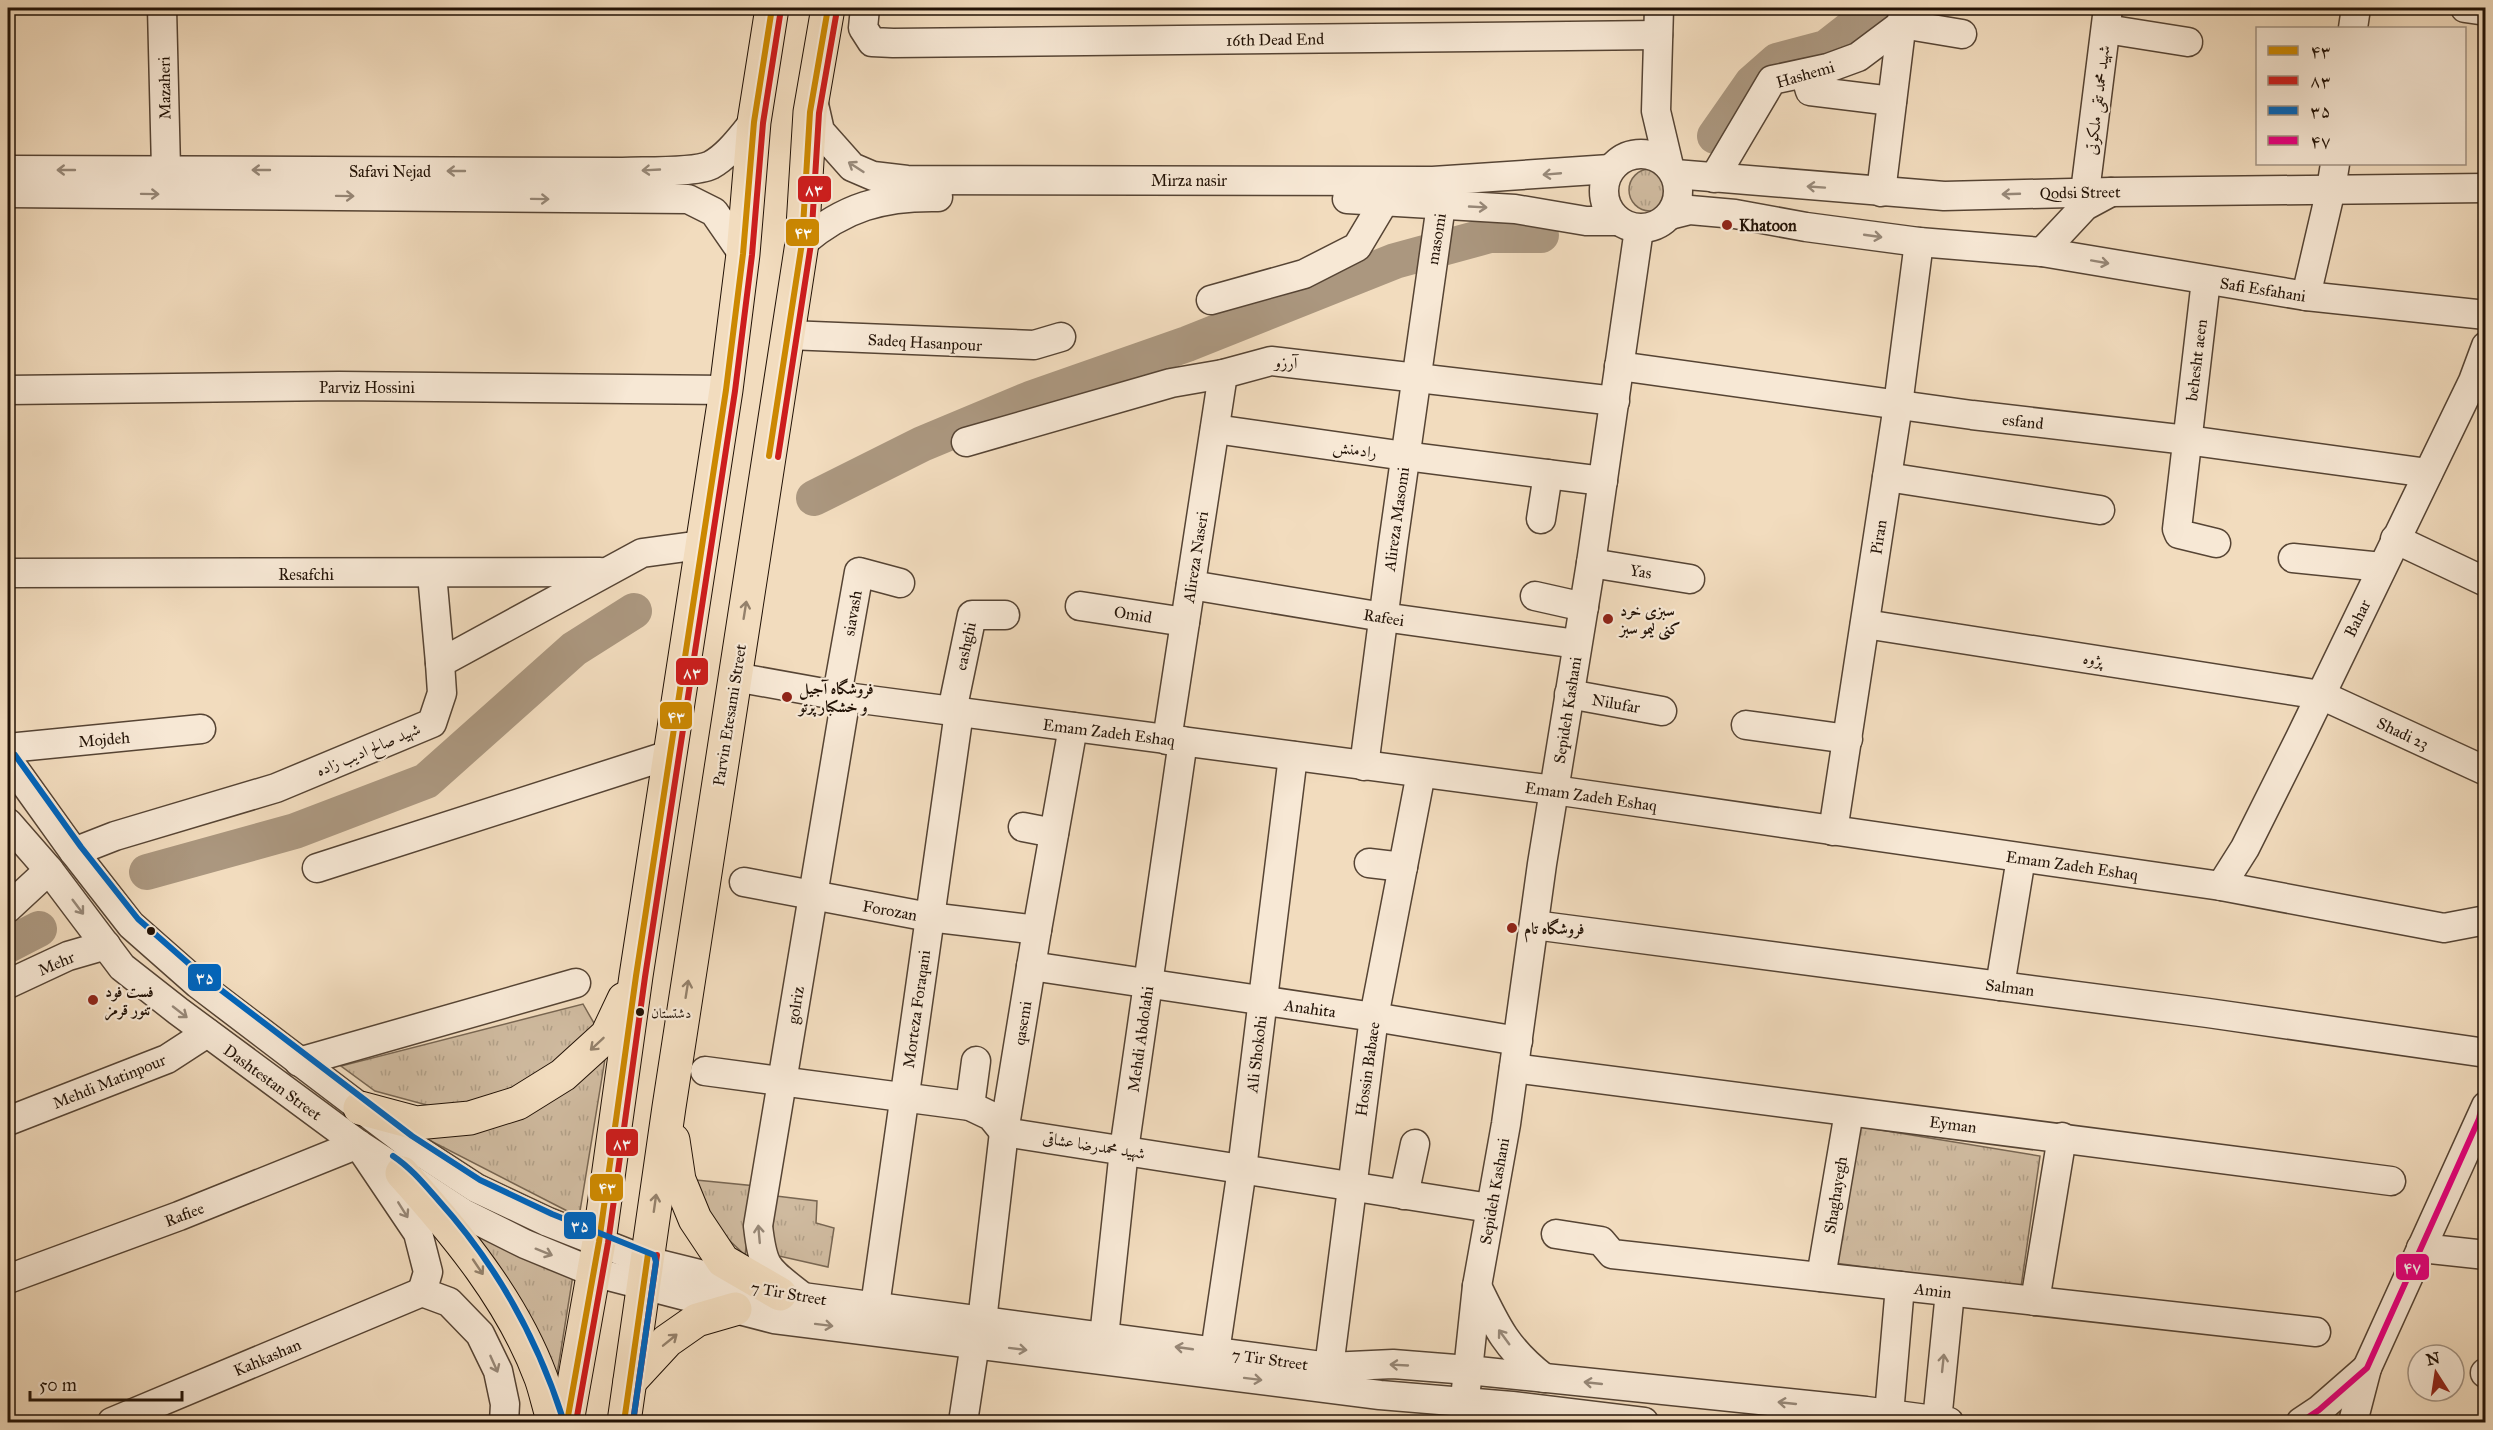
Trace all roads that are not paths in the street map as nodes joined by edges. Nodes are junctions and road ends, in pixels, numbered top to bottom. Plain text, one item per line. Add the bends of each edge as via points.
1 (162, 8) edge
2 (772, 8) edge
3 (828, 8) edge
4 (865, 8) edge
5 (2355, 8) edge
6 (2465, 8) edge
7 (2486, 11) edge
8 (1903, 16) edge
9 (2107, 18) edge
10 (1658, 21) edge
11 (2353, 27) edge
12 (1962, 34) dead end
13 (2188, 42) dead end
14 (1805, 74) junction
15 (813, 97) junction
16 (1892, 101) junction
17 (1656, 111) junction
18 (754, 122) junction
19 (1618, 163) junction
20 (693, 168) junction
21 (166, 169) junction
22 (8, 170) edge
23 (1672, 170) junction
24 (2333, 176) edge
25 (1714, 178) junction
26 (2486, 188) edge
27 (907, 190) junction
28 (1881, 192) junction
29 (2098, 192) junction
30 (8, 193) edge
31 (1431, 196) junction
32 (688, 199) junction
33 (1385, 200) junction
34 (1670, 215) junction
35 (1628, 225) junction
36 (1919, 242) junction
37 (802, 243) junction
38 (2042, 252) junction
39 (743, 255) junction
40 (1431, 273) joint
41 (2206, 280) junction
42 (2306, 297) junction
43 (1211, 300) dead end
44 (2486, 315) edge
45 (788, 335) junction
46 (1061, 337) dead end
47 (2486, 346) edge
48 (1619, 366) junction
49 (1223, 375) junction
50 (1416, 378) junction
51 (2479, 384) edge
52 (8, 390) edge
53 (726, 390) junction
54 (1615, 401) junction
55 (1898, 405) junction
56 (1215, 429) junction
57 (2187, 440) junction
58 (966, 442) dead end
59 (1405, 456) junction
60 (2428, 473) junction
61 (1548, 474) junction
62 (1887, 477) junction
63 (1603, 481) junction
64 (2100, 510) dead end
65 (1541, 519) dead end
66 (2395, 539) junction
67 (2216, 543) dead end
68 (701, 545) junction
69 (2293, 558) dead end
70 (1591, 562) junction
71 (2382, 567) junction
72 (605, 572) junction
73 (8, 573) edge
74 (432, 574) junction
75 (1690, 579) dead end
76 (2486, 582) edge
77 (900, 583) dead end
78 (1191, 585) junction
79 (1535, 596) dead end
80 (1080, 606) dead end
81 (1584, 607) junction
82 (1005, 615) dead end
83 (1383, 617) junction
84 (1185, 622) junction
85 (1865, 624) junction
86 (1577, 644) junction
87 (440, 663) junction
88 (735, 677) junction
89 (1569, 694) junction
90 (2321, 695) junction
91 (841, 696) junction
92 (955, 711) junction
93 (1662, 711) dead end
94 (1746, 725) dead end
95 (1073, 727) junction
96 (201, 729) dead end
97 (1848, 739) junction
98 (1175, 740) junction
99 (8, 748) edge
100 (669, 755) junction
101 (1293, 756) junction
102 (8, 760) edge
103 (1364, 766) junction
104 (2486, 771) edge
105 (1420, 773) junction
106 (1554, 790) junction
107 (8, 824) edge
108 (1023, 827) dead end
109 (1833, 831) junction
110 (1054, 833) junction
111 (74, 852) junction
112 (2021, 858) junction
113 (1369, 863) dead end
114 (1403, 867) junction
115 (317, 868) dead end
116 (49, 870) junction
117 (744, 882) dead end
118 (2221, 886) junction
119 (812, 896) junction
120 (8, 908) edge
121 (929, 917) junction
122 (2486, 920) edge
123 (1534, 925) junction
124 (2444, 928) junction
125 (1037, 930) junction
126 (2486, 939) edge
127 (106, 945) junction
128 (1031, 966) junction
129 (636, 976) junction
130 (576, 983) dead end
131 (8, 984) edge
132 (1148, 984) junction
133 (2000, 986) junction
134 (1263, 1001) junction
135 (1374, 1017) junction
136 (207, 1033) junction
137 (2486, 1053) edge
138 (1516, 1054) junction
139 (976, 1061) dead end
140 (299, 1062) junction
141 (705, 1071) dead end
142 (783, 1082) junction
143 (2486, 1084) edge
144 (903, 1098) junction
145 (970, 1106) junction
146 (669, 1107) junction
147 (360, 1108) junction
148 (1849, 1112) junction
149 (2482, 1112) edge
150 (8, 1120) edge
151 (1004, 1132) junction
152 (2062, 1137) junction
153 (358, 1144) junction
154 (1415, 1144) dead end
155 (1124, 1150) junction
156 (1242, 1169) junction
157 (402, 1173) junction
158 (465, 1181) junction
159 (2391, 1181) dead end
160 (1351, 1188) junction
161 (1404, 1195) junction
162 (448, 1203) junction
163 (1490, 1208) junction
164 (1556, 1234) dead end
165 (2421, 1248) junction
166 (2486, 1255) edge
167 (596, 1257) junction
168 (646, 1273) junction
169 (1821, 1277) junction
170 (8, 1279) edge
171 (1477, 1286) junction
172 (1900, 1286) junction
173 (422, 1292) junction
174 (1950, 1292) junction
175 (2036, 1302) junction
176 (792, 1304) junction
177 (875, 1306) junction
178 (735, 1309) junction
179 (979, 1332) junction
180 (2316, 1332) dead end
181 (1104, 1337) junction
182 (1215, 1352) junction
183 (1329, 1367) junction
184 (2367, 1368) junction
185 (1468, 1370) junction
186 (1544, 1378) junction
187 (630, 1382) junction
188 (1477, 1409) edge
189 (1889, 1414) junction
190 (125, 1420) edge
191 (504, 1422) edge
192 (554, 1422) edge
193 (567, 1422) edge
194 (624, 1422) edge
195 (963, 1422) edge
196 (1644, 1422) edge
197 (1943, 1422) edge
198 (2301, 1422) edge
199 (2353, 1422) edge

1 - 21 street, Mazaheri
2 - 18 main road
3 - 15 main road, Parvin Etesami Street
4 - 10 street, 16th Dead End via 863,28 872,42 893,43
5 - 11 street
6 - 7 street
8 - 12 street
8 - 14 street, Hashemi via 1858,57
8 - 16 street
9 - 13 street
9 - 29 street, شهید محمد تقی ملکوتی
10 - 17 street
14 - 16 street via 1810,91
14 - 25 street, Hashemi via 1772,80
27 -> 15 street, Mirza nasir via 852,167 820,131
15 - 37 main road, Parvin Etesami Street
16 - 28 street
17 - 19 street
17 - 23 street
18 - 20 street, Safavi Nejad via 724,155 710,165
18 - 39 main road
19 - 23 street via 1644,154
19 -> 31 street, Mirza nasir
19 - 35 street via 1604,182 1604,197 1609,210
20 -> 21 street, Safavi Nejad via 623,172
20 - 32 street via 707,177 707,189 700,198
21 -> 22 street, Safavi Nejad
23 - 25 street, Qodsi Street
23 - 34 street via 1678,195
24 - 26 street, Qodsi Street
24 - 29 street, Qodsi Street
24 - 42 street
28 -> 25 street, Qodsi Street
27 - 31 street, Mirza nasir
27 - 33 street, Mirza nasir via 927,196
27 - 37 street, Mirza nasir via 886,201 842,214
29 -> 28 street, Qodsi Street via 1944,196
29 - 38 street
30 -> 32 street, Safavi Nejad
31 - 33 street, Mirza nasir
31 -> 35 street, Mirza nasir
31 - 40 street, masomi
32 - 39 street, Safavi Nejad via 714,212
33 - 43 street via 1358,247 1304,274
34 - 35 street via 1650,227
34 -> 36 street via 1690,210 1735,214
35 - 48 street, Sepideh Kashani
36 - 38 street
36 - 55 street, Piran
37 - 45 main road, Parvin Etesami Street
38 -> 41 street, Safi Esfahani
39 - 53 main road
40 - 50 street, Alireza Masomi
41 - 42 street, Safi Esfahani
41 - 57 street, behesht aeen
42 - 44 street, Safi Esfahani
45 - 46 street, Sadeq Hasanpour via 1024,345
88 -> 45 main road, Parvin Etesami Street
47 - 51 street, Bahar
48 - 54 street, Sepideh Kashani
48 - 55 street, esfand
49 - 50 street, آرزو via 1270,361
49 - 56 street, Alireza Naseri
49 - 58 street, آرزو via 1171,383
50 - 54 street, آرزو
50 - 59 street, Alireza Masomi
51 - 60 street, Bahar
52 - 53 street, Parviz Hossini via 339,386
53 - 68 main road
54 - 63 street, Sepideh Kashani
55 - 57 street, esfand
55 - 62 street, Piran
56 - 59 street, رادمنش
56 - 78 street, Alireza Naseri
57 - 60 street, esfand
57 - 67 street, behesht aeen via 2177,529 2179,534
59 - 61 street, رادمنش
59 - 83 street, Alireza Masomi
60 - 66 street, Bahar
61 - 63 street, رادمنش
61 - 65 street
62 - 64 street
62 - 85 street, Piran
63 - 70 street, Sepideh Kashani
66 - 71 street, Bahar
66 - 76 street
68 - 72 street via 642,553
68 - 100 main road
69 - 71 street
70 - 75 street, Yas
70 - 81 street, Sepideh Kashani
71 - 90 street, Bahar
72 - 74 street, Resafchi
72 - 87 street
73 - 74 street, Resafchi
74 - 87 street, شهید صالح ادیب زاده
77 - 91 street, siavash via 859,573
78 - 83 street, Rafeei
78 - 84 street, Alireza Naseri
79 - 81 street
80 - 84 street, Omid
81 - 86 street, Sepideh Kashani
82 - 92 street, eashghi via 972,615
83 - 86 street, Rafeei
83 - 103 street, Alireza Masomi
84 - 98 street, Alireza Naseri
85 - 90 street, پژوه
85 - 97 street, Piran
86 - 89 street, Sepideh Kashani
87 - 111 street, شهید صالح ادیب زاده via 442,693 432,723 276,788
88 - 91 street, Emam Zadeh Eshaq
146 -> 88 main road, Parvin Etesami Street
89 - 93 street, Nilufar
89 - 106 street, Sepideh Kashani
90 - 104 street, Shadi 23
90 - 118 street, Bahar via 2245,848
91 - 92 street, Emam Zadeh Eshaq
91 - 119 street, golriz
92 - 95 street, Emam Zadeh Eshaq
92 - 121 street, Morteza Foraqani
94 - 97 street
95 - 98 street, Emam Zadeh Eshaq
95 - 110 street, qasemi
96 - 99 street, Mojdeh
97 - 109 street, Piran
98 - 101 street, Emam Zadeh Eshaq
98 - 132 street, Mehdi Abdolahi
100 - 115 street
100 - 129 main road
101 - 103 street, Emam Zadeh Eshaq
101 - 134 street, Ali Shokohi
102 - 111 street, Dashtestan Street
103 - 105 street, Emam Zadeh Eshaq
105 - 106 street, Emam Zadeh Eshaq
105 - 114 street, Hossin Babaee
106 - 109 street, Emam Zadeh Eshaq
106 - 123 street, Sepideh Kashani
107 - 116 street, Dashtestan Street
108 - 110 street
109 - 112 street, Emam Zadeh Eshaq
110 - 125 street, qasemi
111 - 140 street, Dashtestan Street via 131,925 198,984
112 - 118 street, Emam Zadeh Eshaq
112 - 133 street
113 - 114 street
114 - 135 street, Hossin Babaee
116 - 120 street
116 -> 127 street, Dashtestan Street
117 - 119 street, Forozan
118 - 124 street, Emam Zadeh Eshaq
119 - 121 street, Forozan
119 - 142 street, golriz
121 - 125 street, Forozan
121 - 144 street, Morteza Foraqani
122 - 124 street
123 - 133 street, Salman
123 - 138 street, Sepideh Kashani
124 - 126 street, Emam Zadeh Eshaq
125 - 128 street, qasemi
127 - 131 street, Mehr via 68,956
127 -> 136 street, Dashtestan Street via 122,967
128 - 132 street, Anahita
128 - 151 street, qasemi
129 -> 147 main road via 607,1035 563,1075 518,1103 470,1118 416,1123
129 - 167 main road
130 - 140 street
132 - 134 street, Anahita
132 - 155 street, Mehdi Abdolahi
133 - 137 street, Salman
134 - 135 street, Anahita
134 - 156 street, Ali Shokohi
135 - 138 street, Anahita
135 - 160 street, Hossin Babaee
136 - 150 street, Mehdi Matinpour via 167,1059
136 - 153 street, Dashtestan Street
138 - 148 street, Eyman
138 - 163 street, Sepideh Kashani
139 - 145 street
140 - 147 street, Dashtestan Street
141 - 142 street
142 - 144 street
176 -> 142 street, golriz via 762,1256 758,1226
143 - 149 street
144 - 145 street
144 - 177 street, Morteza Foraqani
145 - 151 street via 992,1116
168 -> 146 main road, Parvin Etesami Street
146 - 176 main road via 679,1180 695,1219 723,1261
147 - 158 street, Dashtestan Street
148 - 152 street, Eyman
148 - 169 street, Shaghayegh
149 - 165 street
151 - 155 street, شهید محمدرضا عشاقی
151 - 179 street, qasemi
152 - 159 street, Eyman
152 - 175 street
153 - 157 street, Dashtestan Street
153 - 170 street, Rafiee
153 -> 173 street via 418,1233 428,1272
154 - 161 street
155 - 156 street, شهید محمدرضا عشاقی
155 - 181 street, Mehdi Abdolahi
156 - 160 street, شهید محمدرضا عشاقی
156 - 182 street, Ali Shokohi
157 - 162 street, Dashtestan Street
157 -> 192 main road via 453,1230 511,1316 540,1377
158 - 162 street via 467,1195 461,1202
158 - 167 street, Dashtestan Street via 548,1222
160 - 161 street, شهید محمدرضا عشاقی
160 - 183 street, Hossin Babaee
161 - 163 street, شهید محمدرضا عشاقی
162 -> 167 street, Dashtestan Street via 525,1244
163 - 171 street, Sepideh Kashani
164 - 169 street, Amin via 1601,1241 1612,1254
165 - 166 street
165 - 184 street
167 - 168 street, 7 Tir Street
167 - 193 main road
168 - 176 street, 7 Tir Street
168 - 178 street, 7 Tir Street
168 - 187 main road, Parvin Etesami Street
169 - 172 street, Amin
171 - 185 street, Sepideh Kashani
186 -> 171 street via 1520,1359 1498,1330
172 - 174 street, Amin
172 - 189 street
173 - 190 street, Kahkashan
173 -> 191 street via 449,1302 480,1334 498,1371 505,1404
174 - 175 street, Amin
197 -> 174 street
175 - 180 street, Amin
176 - 177 street, 7 Tir Street
176 - 178 street, 7 Tir Street via 774,1319
176 -> 179 street, 7 Tir Street
177 - 179 street, 7 Tir Street
187 -> 178 main road via 667,1341 697,1320
179 - 181 street, 7 Tir Street
179 -> 188 street, 7 Tir Street
179 - 195 street, qasemi
182 -> 181 street, 7 Tir Street
182 - 183 street, 7 Tir Street
185 -> 183 street, 7 Tir Street via 1393,1364
184 - 198 street
184 - 199 street
185 - 186 street, 7 Tir Street
185 - 188 street, Sepideh Kashani
189 -> 186 street, 7 Tir Street
187 - 194 main road, Parvin Etesami Street
188 - 196 street, 7 Tir Street
189 - 197 street, 7 Tir Street

